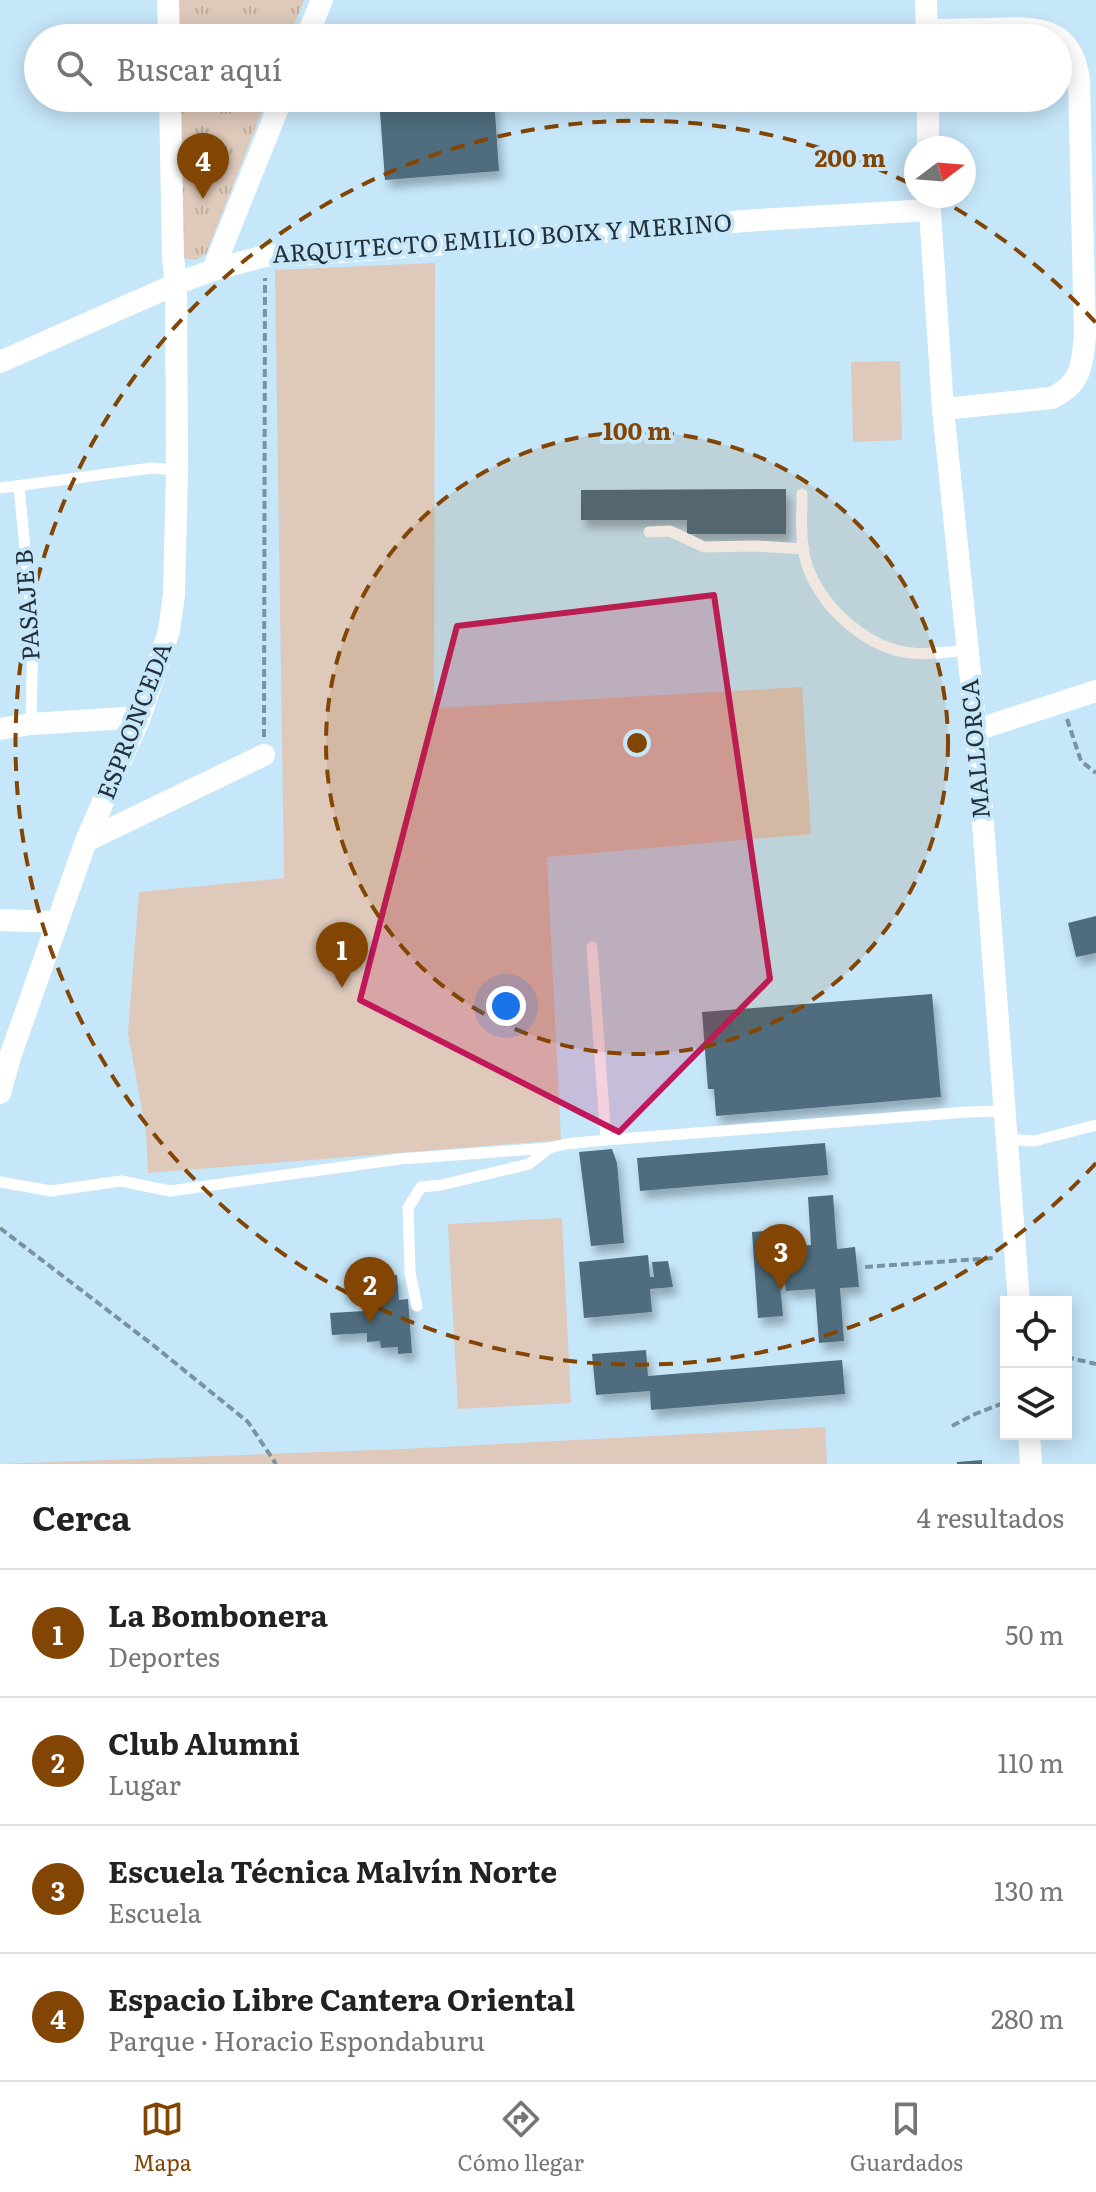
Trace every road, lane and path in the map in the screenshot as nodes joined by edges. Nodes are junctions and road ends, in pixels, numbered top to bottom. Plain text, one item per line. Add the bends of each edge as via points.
1 (168, 0) edge
2 (322, 0) edge
3 (926, 0) edge
4 (169, 24) edge
5 (312, 24) edge
6 (927, 24) edge
7 (1072, 53) edge
8 (170, 112) edge
9 (276, 112) edge
10 (928, 112) edge
11 (928, 136) edge
12 (904, 206) edge
13 (929, 208) edge
14 (1089, 226) edge
15 (265, 256) junction
16 (213, 270) junction
17 (176, 284) junction
18 (1090, 351) edge
19 (0, 362) edge
20 (943, 409) junction
21 (177, 470) junction
22 (19, 487) junction
23 (0, 488) edge
24 (802, 494) dead end
25 (649, 532) dead end
26 (804, 549) junction
27 (967, 650) junction
28 (1096, 691) edge
29 (1061, 702) junction
30 (140, 717) junction
31 (31, 724) junction
32 (0, 729) edge
33 (976, 730) junction
34 (264, 755) joint
35 (1096, 773) edge
36 (86, 841) junction
37 (0, 920) edge
38 (57, 922) junction
39 (592, 947) dead end
40 (6, 1054) edge
41 (0, 1093) edge
42 (1005, 1111) junction
43 (1096, 1125) edge
44 (1006, 1139) junction
45 (606, 1140) junction
46 (549, 1148) junction
47 (0, 1182) edge
48 (0, 1228) edge
49 (1015, 1256) junction
50 (865, 1267) dead end
51 (1018, 1296) edge
52 (417, 1306) dead end
53 (1072, 1358) edge
54 (1096, 1364) edge
55 (1000, 1405) edge
56 (952, 1426) dead end
57 (1029, 1440) edge
58 (276, 1464) edge
59 (1031, 1464) edge

1 - 4 street
2 - 5 street
3 - 6 street
7 - 14 street via 1079,80
8 - 17 street, ESPRONCEDA
9 - 16 street
10 - 11 street
12 - 15 street, ARQUITECTO EMILIO BOIX Y MERINO
13 - 20 street, MALLORCA
14 - 18 street
15 - 16 street, ARQUITECTO EMILIO BOIX Y MERINO
15 - 34 path
16 - 17 street, ARQUITECTO EMILIO BOIX Y MERINO
17 - 19 street, ARQUITECTO EMILIO BOIX Y MERINO
17 - 21 street, ESPRONCEDA
18 - 20 street via 1073,383 1052,398
20 - 27 street, MALLORCA
21 - 22 lane via 152,468
21 - 30 street, ESPRONCEDA via 169,631
22 - 23 lane
22 - 31 lane, PASAJE B via 33,630
24 - 26 lane
25 - 26 lane via 670,531 704,547
26 - 27 lane via 809,572 822,593 859,632 909,653
27 - 33 street, MALLORCA
28 - 29 street
29 - 33 street
29 - 35 path via 1081,761
30 - 31 street
30 - 36 street, ESPRONCEDA
31 - 32 street
33 - 42 street, MALLORCA
34 - 36 street
36 - 38 street, ESPRONCEDA
37 - 38 street
38 - 40 street, ESPRONCEDA
39 - 45 lane
40 - 41 street, ESPRONCEDA
42 - 44 street, MALLORCA
42 - 45 lane
43 - 44 lane via 1034,1141
44 - 49 street, MALLORCA
45 - 46 lane
46 - 47 lane via 400,1159 170,1191 121,1181 51,1191
46 - 52 lane via 529,1164 421,1187 408,1208
48 - 58 path via 248,1422
49 - 50 path
49 - 51 street, MALLORCA
53 - 54 path
55 - 56 path
57 - 59 street

